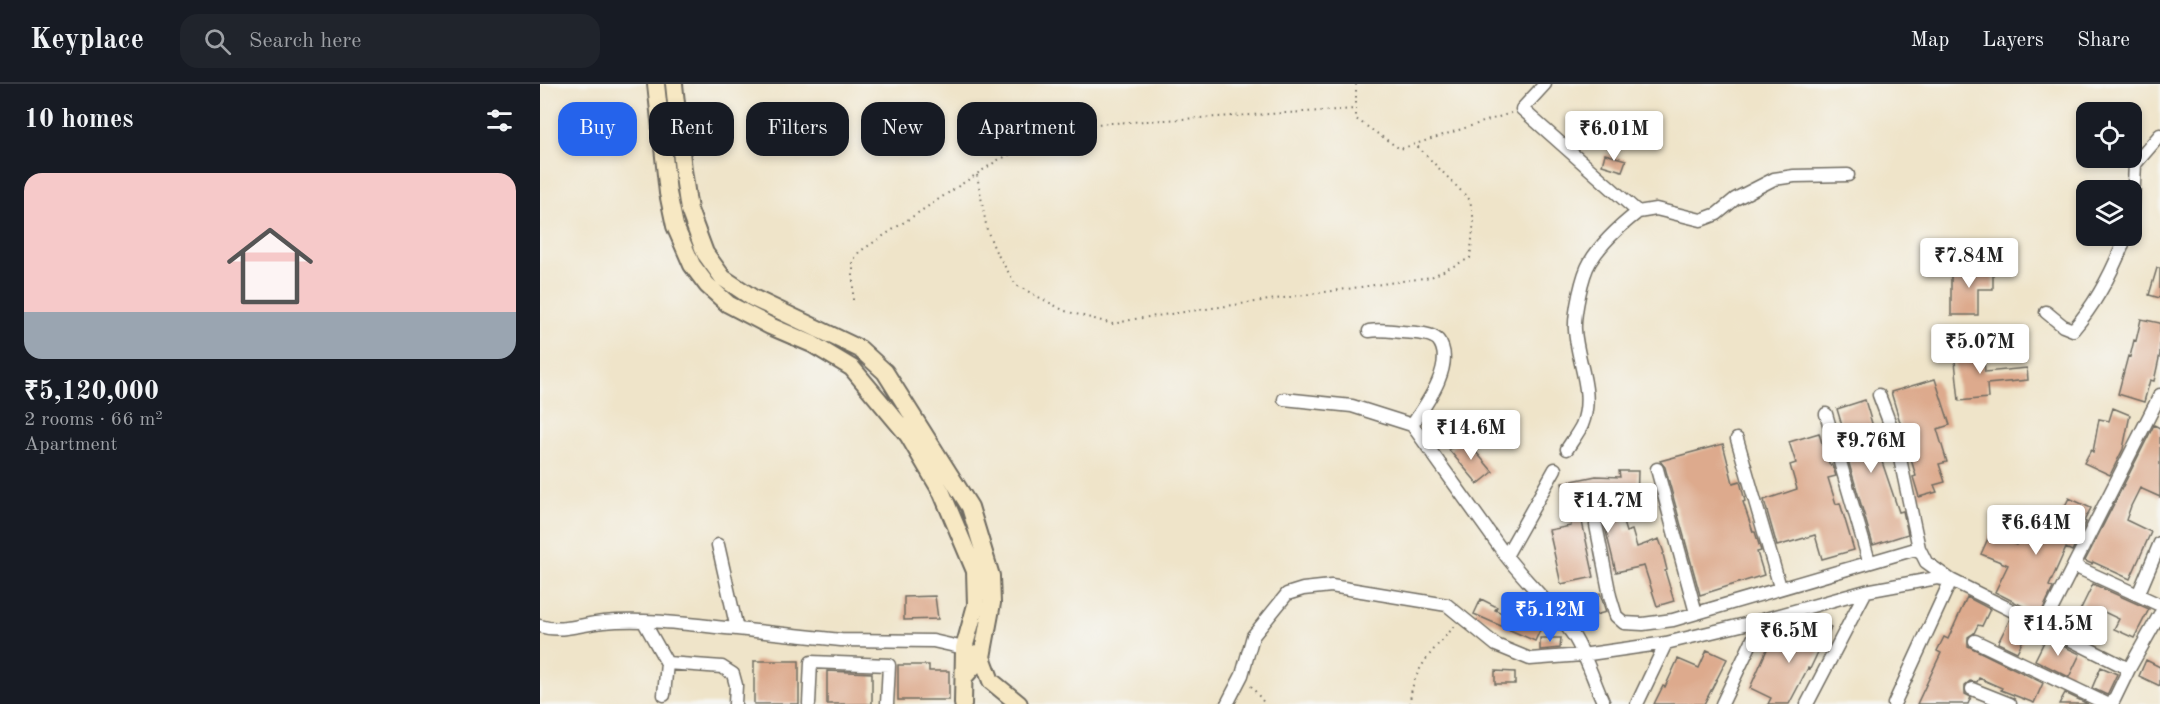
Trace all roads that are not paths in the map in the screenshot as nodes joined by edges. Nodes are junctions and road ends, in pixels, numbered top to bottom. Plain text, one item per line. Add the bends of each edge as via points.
1 (656, 84) edge
2 (674, 84) edge
3 (1545, 84) edge
4 (2160, 135) edge
5 (1848, 175) dead end
6 (2134, 180) edge
7 (1638, 212) junction
8 (2122, 246) edge
9 (2046, 312) dead end
10 (1369, 331) dead end
11 (1879, 395) dead end
12 (2160, 395) edge
13 (1284, 399) dead end
14 (1826, 414) dead end
15 (1412, 424) junction
16 (1737, 439) dead end
17 (1567, 449) dead end
18 (1556, 469) dead end
19 (1657, 469) dead end
20 (1596, 525) dead end
21 (2160, 543) edge
22 (718, 545) dead end
23 (1919, 548) junction
24 (1506, 556) junction
25 (1869, 561) junction
26 (2074, 566) junction
27 (1951, 580) junction
28 (1780, 587) junction
29 (1866, 591) junction
30 (2138, 595) junction
31 (2160, 604) edge
32 (1696, 613) junction
33 (2160, 614) edge
34 (1762, 620) junction
35 (644, 621) junction
36 (540, 626) edge
37 (2043, 626) junction
38 (737, 629) junction
39 (1975, 641) dead end
40 (1666, 643) junction
41 (964, 648) junction
42 (1582, 655) junction
43 (982, 657) junction
44 (667, 663) junction
45 (2129, 669) junction
46 (965, 676) junction
47 (1972, 689) dead end
48 (664, 695) dead end
49 (1983, 699) edge
50 (735, 704) edge
51 (809, 704) edge
52 (887, 704) edge
53 (963, 704) edge
54 (1019, 704) edge
55 (1227, 704) edge
56 (1604, 704) edge
57 (1637, 704) edge
58 (1722, 704) edge
59 (1806, 704) edge
60 (1894, 704) edge
61 (2010, 704) edge
62 (2109, 704) edge

1 - 41 main road via 668,193 675,226 692,265 728,304 852,368 908,435 942,493 975,571 976,605
2 - 43 main road via 689,210 705,253 723,278 753,298 860,349 885,372 970,507 991,576 992,603
3 - 7 street via 1522,110
4 - 6 street via 2135,164
5 - 7 street via 1774,179 1701,220 1656,210
7 - 17 street via 1615,231 1589,263 1575,329 1587,407 1582,425
8 - 9 street via 2073,330
10 - 15 street via 1429,336 1437,339 1443,351 1435,390
11 - 23 street via 1896,440
12 - 26 street
13 - 15 street via 1352,406
14 - 25 street
15 - 24 street
16 - 28 street
18 - 24 street
19 - 32 street
20 - 32 street via 1616,616 1624,623 1643,624 1673,621
21 - 30 street
22 - 38 street
23 - 25 street
23 - 27 street via 1926,562
24 - 42 street via 1550,604 1575,638
25 - 28 street
26 - 30 street
26 - 37 street
27 - 29 street via 1937,578
27 - 37 street
27 - 60 street
28 - 32 street
29 - 34 street
29 - 59 street
30 - 31 street
33 - 45 street
34 - 40 street
34 - 58 street
35 - 36 street via 551,630
35 - 38 street
35 - 44 street
37 - 45 street
38 - 41 street via 841,640 933,641
39 - 62 street
40 - 42 street
40 - 57 street
41 - 43 main road
41 - 46 main road
42 - 55 street via 1530,658 1496,645 1447,605 1331,586 1303,589 1287,594 1253,636 1242,675
42 - 56 street
43 - 46 main road
43 - 54 main road via 991,681
44 - 48 street
44 - 50 street via 722,668 733,674
45 - 62 street
46 - 53 main road
47 - 49 street
49 - 61 street
51 - 52 street via 811,662 889,664

